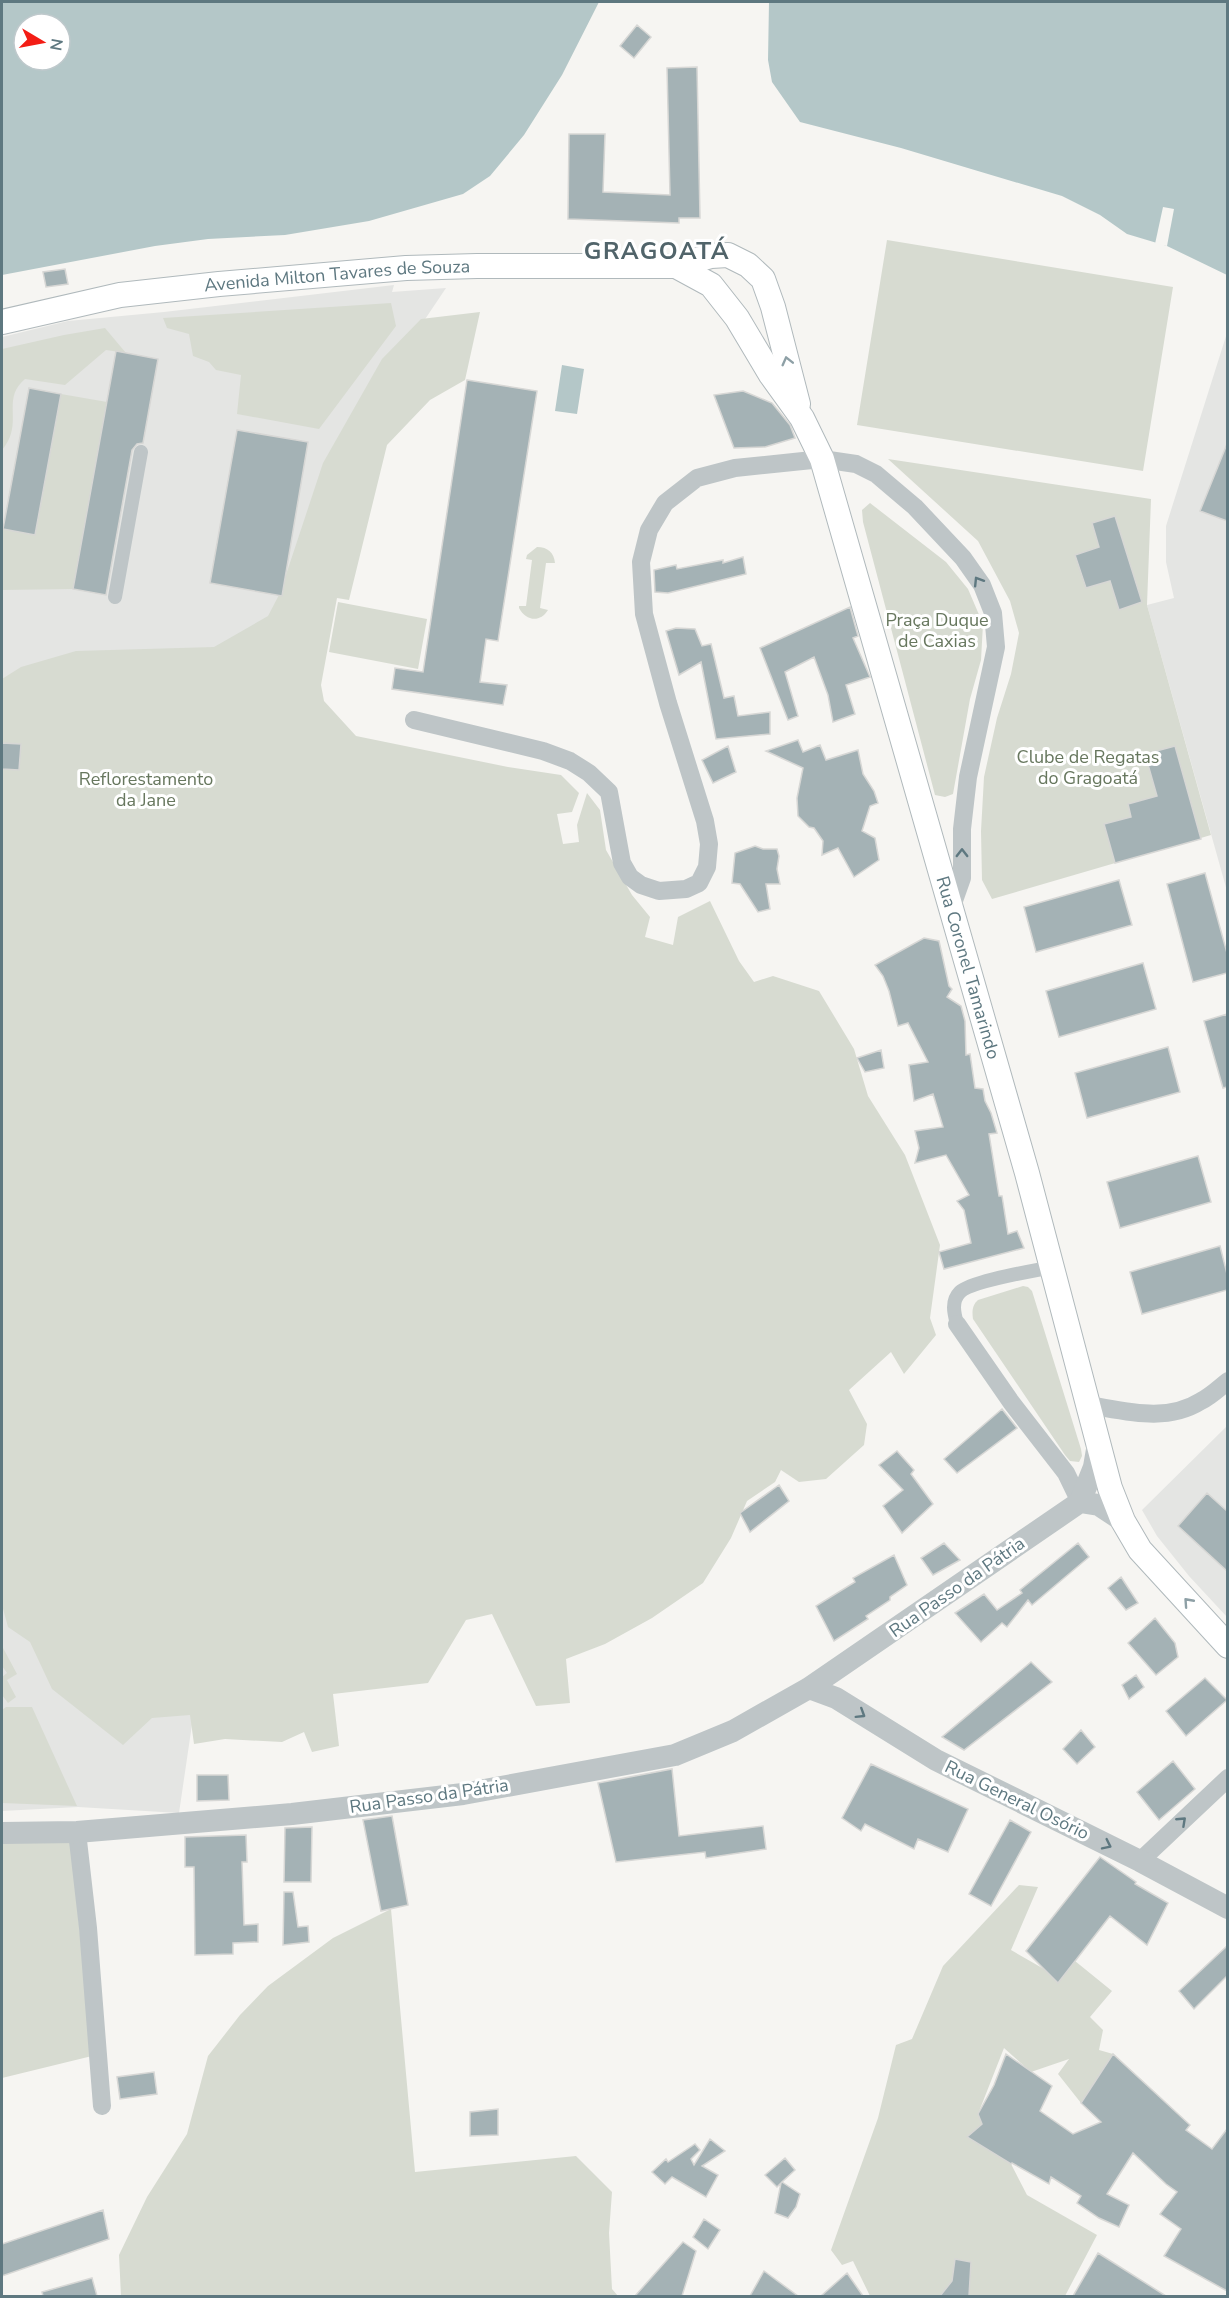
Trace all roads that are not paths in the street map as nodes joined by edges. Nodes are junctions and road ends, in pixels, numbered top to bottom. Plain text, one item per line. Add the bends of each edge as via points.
1 (748, 265) junction
2 (676, 266) junction
3 (718, 294) junction
4 (770, 298) junction
5 (737, 318) junction
6 (2, 322) edge
7 (802, 418) junction
8 (141, 452) dead end
9 (822, 459) junction
10 (115, 597) dead end
11 (414, 720) dead end
12 (951, 909) junction
13 (1052, 1267) junction
14 (957, 1323) joint
15 (1227, 1381) edge
16 (1088, 1405) junction
17 (1098, 1444) junction
18 (1080, 1502) junction
19 (1123, 1521) junction
20 (1227, 1646) edge
21 (835, 1672) junction
22 (809, 1688) junction
23 (836, 1698) junction
24 (1227, 1778) edge
25 (77, 1832) junction
26 (2, 1833) edge
27 (1140, 1861) junction
28 (1227, 1908) edge
29 (102, 2106) dead end

1 - 2 main road via 728,255
1 - 3 main road via 726,275
1 - 4 main road, Rua Coronel Tamarindo via 763,279
2 - 3 main road, Rua Coronel Tamarindo via 703,280
2 - 6 main road, Avenida Milton Tavares de Souza via 406,268 120,295
3 - 5 main road, Rua Coronel Tamarindo
4 - 5 main road via 756,315
7 -> 4 main road, Rua Coronel Tamarindo
5 - 7 main road, Rua Coronel Tamarindo
7 - 9 main road, Rua Coronel Tamarindo
8 - 10 street
9 - 11 street via 735,468 697,478 665,504 649,530 641,562 644,614 705,821 707,867 699,883 686,889 659,891 630,877 622,863 609,792 570,761
9 - 12 main road, Rua Coronel Tamarindo
12 -> 9 street via 962,878 968,777 996,647 993,613 982,585 963,558 915,507 876,474 856,464
12 - 13 main road, Rua Coronel Tamarindo
13 - 14 street via 961,1291 954,1301
13 - 16 main road, Rua Coronel Tamarindo
14 - 18 street via 1066,1473
15 - 16 street via 1201,1401 1173,1414
16 - 17 main road, Rua Coronel Tamarindo
17 - 18 street
17 - 19 main road, Rua Coronel Tamarindo
18 - 19 street via 1099,1505
18 - 21 street, Rua Passo da Pátria
20 -> 19 main road, Rua Coronel Tamarindo via 1140,1550
21 - 22 street, Rua Passo da Pátria
21 - 23 street
22 - 23 street, Rua General Osório
22 - 25 street, Rua Passo da Pátria via 733,1731 675,1755 616,1767 464,1794 292,1814
23 -> 27 street, Rua General Osório via 936,1760
27 -> 24 street
25 - 26 street, Rua Passo da Pátria
25 - 29 street
27 - 28 street, Rua General Osório

